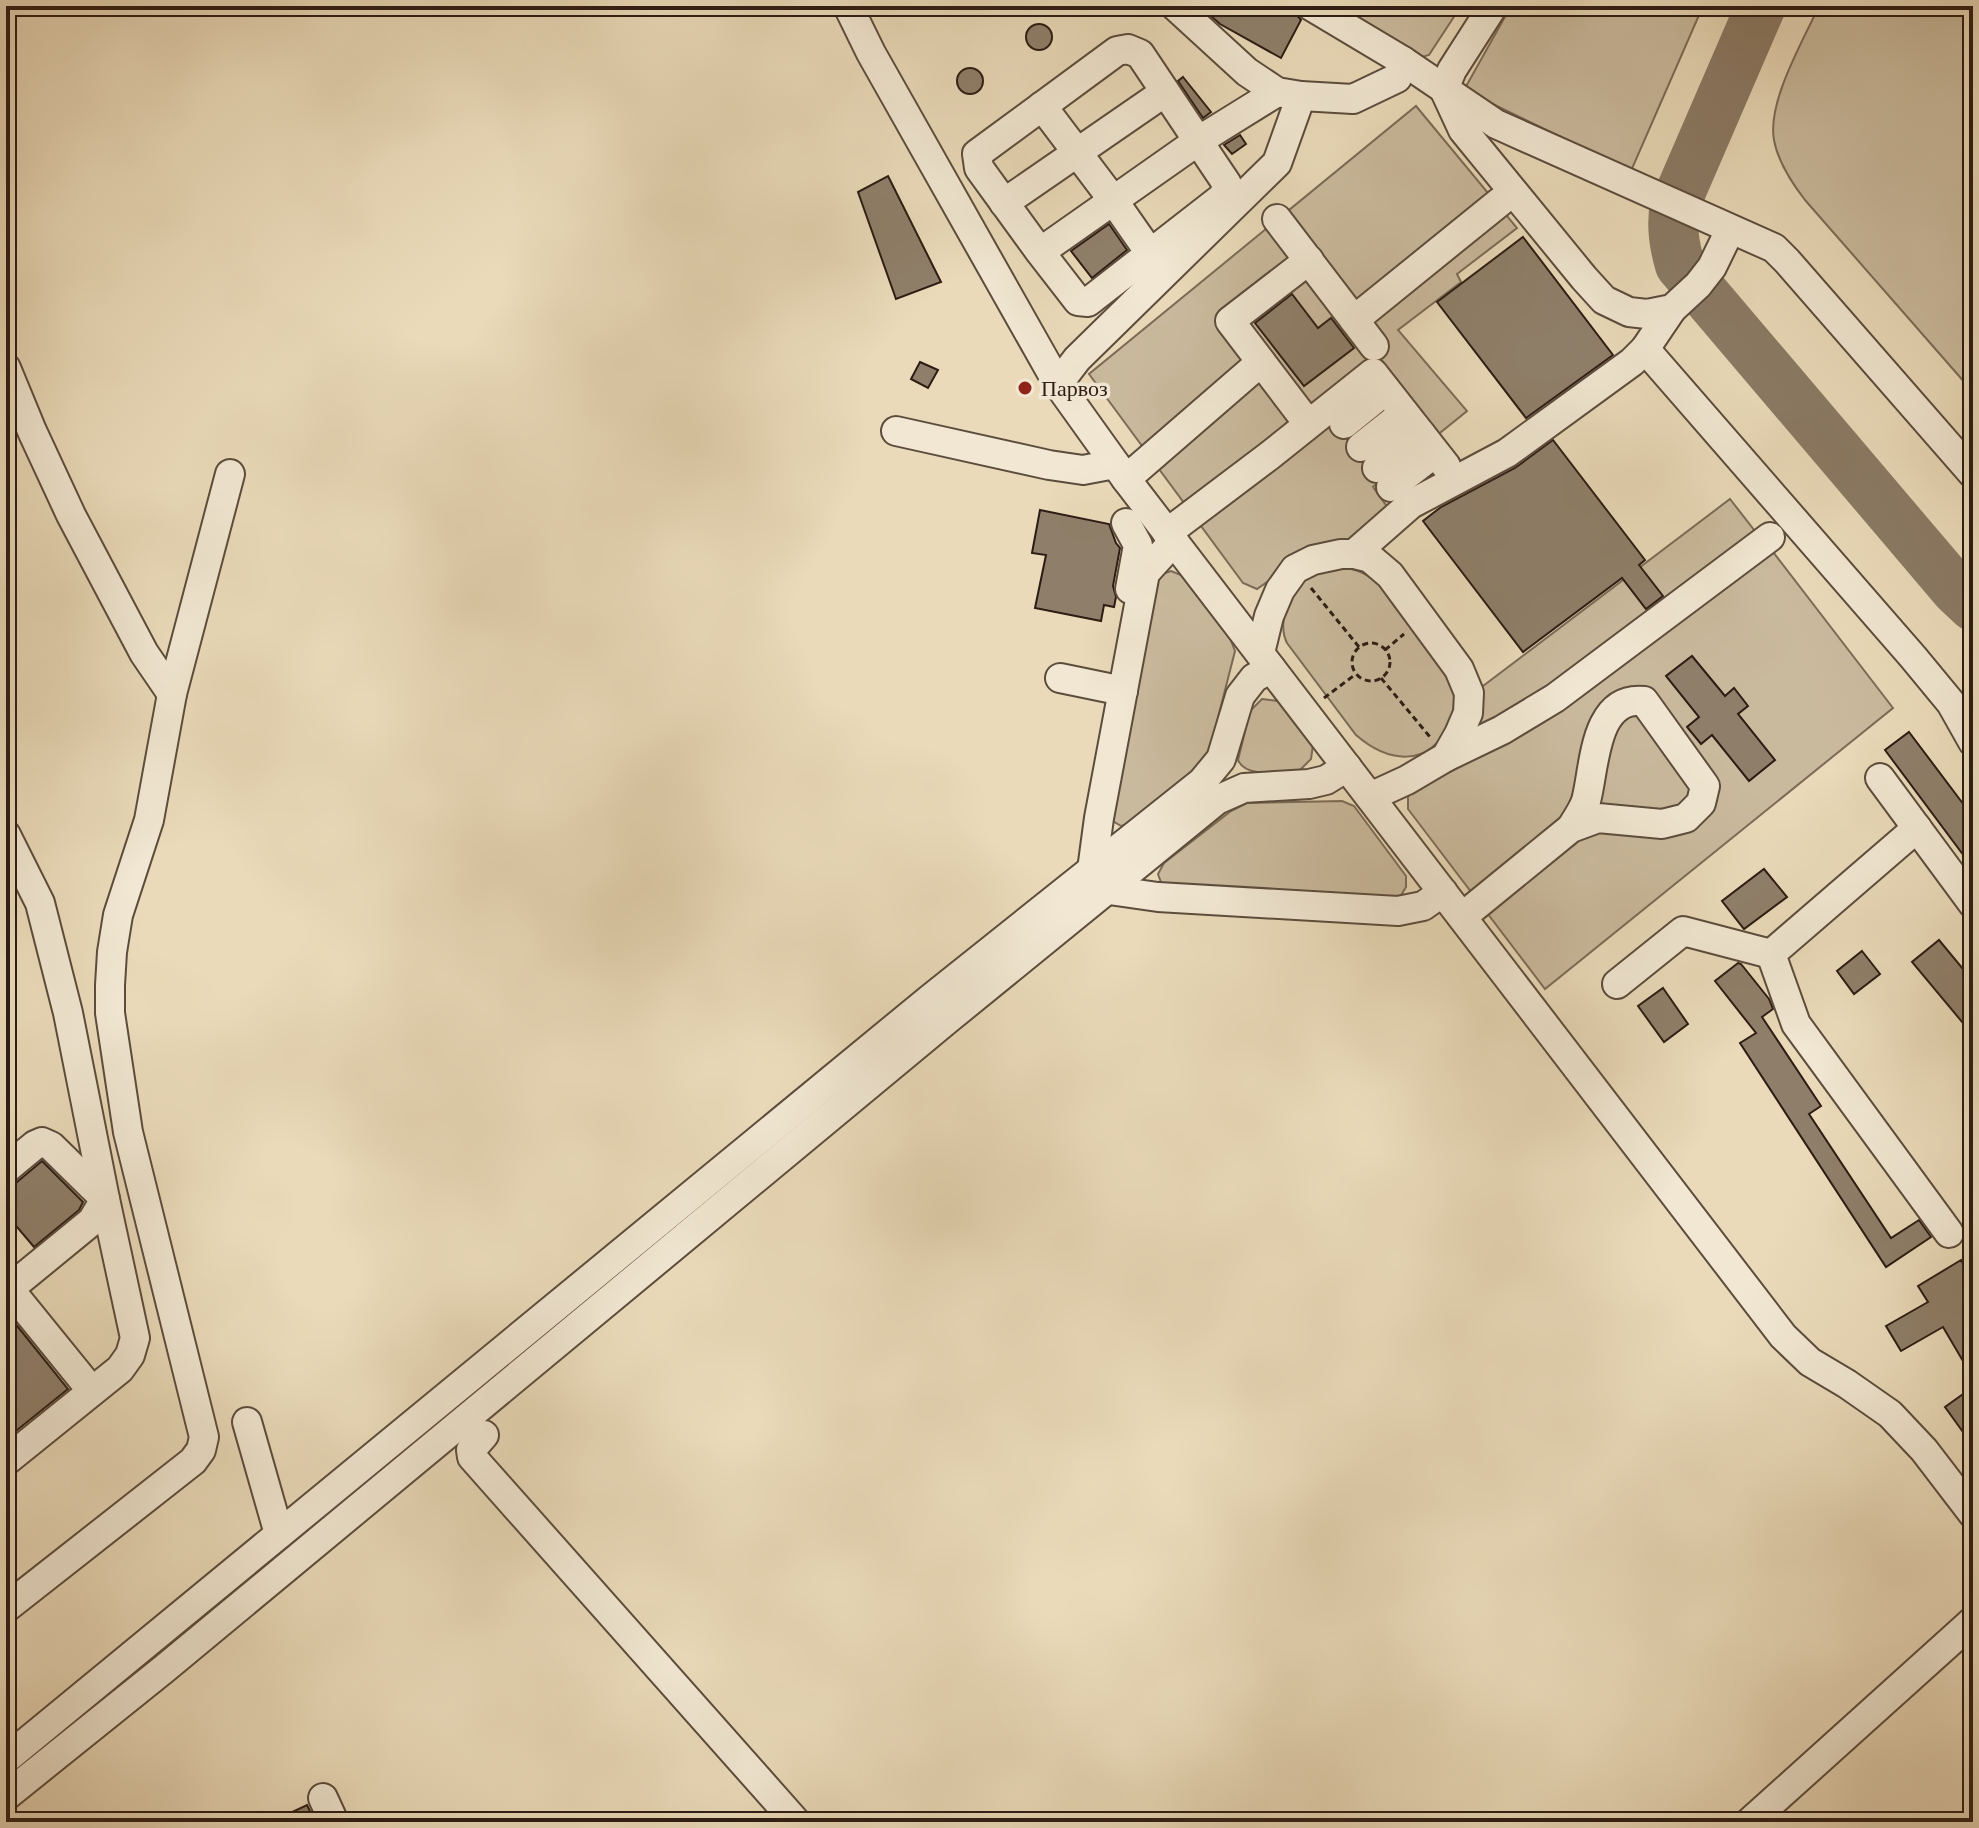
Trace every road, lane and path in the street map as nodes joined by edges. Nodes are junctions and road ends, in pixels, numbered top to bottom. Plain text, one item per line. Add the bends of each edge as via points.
1 (848, 6) edge
2 (1175, 6) edge
3 (1311, 6) edge
4 (1493, 6) edge
5 (1403, 61) junction
6 (1444, 89) junction
7 (1165, 92) junction
8 (1289, 94) junction
9 (1042, 106) junction
10 (1198, 141) junction
11 (1077, 152) junction
12 (1113, 200) junction
13 (1501, 201) dead end
14 (1004, 203) junction
15 (1277, 219) dead end
16 (1730, 230) junction
17 (1040, 252) junction
18 (1150, 253) junction
19 (1309, 260) junction
20 (1672, 309) junction
21 (1354, 320) junction
22 (1374, 346) dead end
23 (1645, 349) junction
24 (1261, 362) junction
25 (6, 368) edge
26 (1058, 384) junction
27 (1386, 390) junction
28 (1300, 413) dead end
29 (1344, 424) dead end
30 (896, 431) dead end
31 (1427, 441) junction
32 (1120, 472) junction
33 (230, 474) dead end
34 (1973, 474) edge
35 (1126, 523) dead end
36 (1170, 537) junction
37 (1770, 537) dead end
38 (1354, 554) junction
39 (1295, 569) junction
40 (1359, 647) junction
41 (1610, 656) junction
42 (1265, 660) junction
43 (1118, 661) dead end
44 (1356, 674) junction
45 (1060, 678) dead end
46 (1381, 678) junction
47 (1123, 691) junction
48 (172, 694) junction
49 (1305, 712) junction
50 (1601, 726) junction
51 (1973, 742) edge
52 (1446, 757) junction
53 (1347, 767) junction
54 (1880, 778) dead end
55 (1370, 797) junction
56 (1571, 828) junction
57 (1917, 828) junction
58 (6, 835) edge
59 (1100, 880) junction
60 (1443, 892) junction
61 (1973, 904) edge
62 (1462, 917) junction
63 (1771, 954) junction
64 (1617, 984) dead end
65 (6, 1169) edge
66 (105, 1199) junction
67 (1949, 1233) dead end
68 (8, 1287) edge
69 (92, 1391) junction
70 (247, 1422) dead end
71 (484, 1435) dead end
72 (6, 1461) edge
73 (1973, 1514) edge
74 (279, 1534) junction
75 (6, 1608) edge
76 (1973, 1621) edge
77 (6, 1759) edge
78 (6, 1796) edge
79 (796, 1822) edge
80 (1750, 1822) edge

1 - 26 street
2 - 8 street via 1247,72
3 - 5 street
4 - 6 street
5 - 6 street
5 - 8 street via 1397,78 1353,99
6 - 16 street via 1496,124
6 - 20 street via 1463,130 1604,300 1629,312
7 - 9 street via 1140,54 1128,49 1117,51
7 - 10 street
7 - 11 street
8 - 10 street
8 - 26 street via 1277,163 1077,359
9 - 11 street
9 - 14 street via 977,154 979,168
10 - 12 street
10 - 18 street via 1227,184 1224,196
11 - 12 street
11 - 14 street
12 - 17 street
12 - 18 street
13 - 21 street
14 - 17 street
15 - 19 street
16 - 20 street via 1712,267
16 - 34 street via 1774,248 1787,261
17 - 18 street via 1078,301 1088,302
19 - 21 street
19 - 24 street via 1230,321
20 - 23 street
21 - 22 street
23 - 38 street via 1507,453 1411,504
23 - 51 street via 1923,669
24 - 28 street
24 - 32 street
25 - 48 street via 71,515 144,653
26 - 32 street
27 - 29 street
27 - 31 street
27 - 36 street via 1373,373
30 - 32 street via 1049,465
31 - 31 street via 1376,467
32 - 36 street
33 - 48 street
35 - 43 street via 1138,545
36 - 42 street
36 - 47 street via 1145,573
37 - 41 street
38 - 39 street via 1313,560
38 - 52 street via 1370,558 1390,575 1459,669 1469,693 1468,713
39 - 40 path
39 - 42 street via 1269,616
40 - 44 path via 1352,657
40 - 46 path via 1375,644 1385,650 1389,662
41 - 50 street
41 - 52 street via 1555,698
42 - 49 street
42 - 59 street via 1240,696 1221,759
44 - 46 path via 1367,680
44 - 49 path
45 - 47 street
46 - 52 path
47 - 59 street
48 - 75 street via 149,820 118,915 110,1013 128,1132 204,1437 193,1461
49 - 53 street
50 - 56 street via 1586,803
50 - 56 street via 1615,709 1644,701 1705,786 1701,803 1686,818 1662,824 1598,818
52 - 55 street
53 - 55 street
53 - 59 street via 1326,780 1244,788 1217,800
54 - 57 street
55 - 60 street
56 - 62 street
57 - 61 street
57 - 63 street
58 - 66 street via 40,903
59 - 60 street via 1158,897 1398,911 1423,906
59 - 74 street via 931,998
59 - 78 street via 948,1019
60 - 62 street
62 - 73 street via 1783,1336 1810,1362 1890,1414
63 - 64 street via 1683,931
63 - 67 street via 1796,1024
65 - 66 street via 42,1142
66 - 68 street via 92,1221
66 - 69 street via 135,1338 120,1369
68 - 69 street
69 - 72 street
70 - 74 street
71 - 79 street via 471,1450 472,1457
74 - 77 street
76 - 80 street

